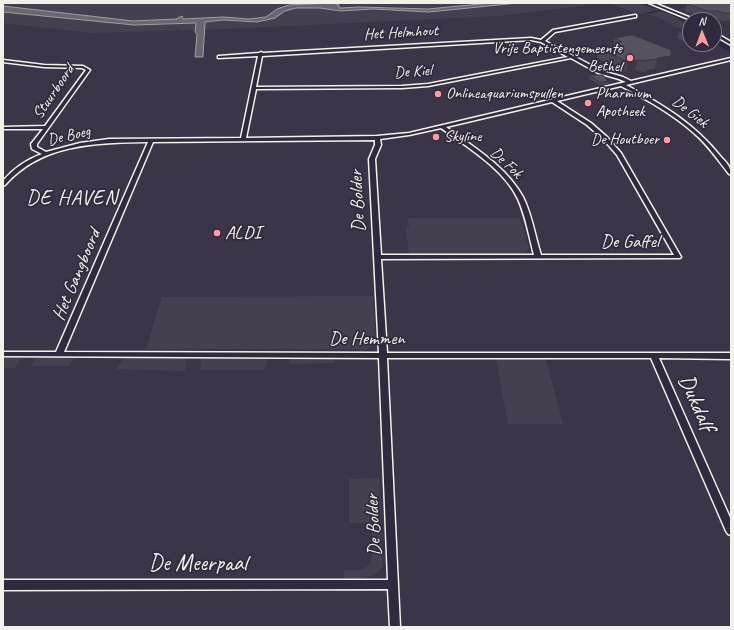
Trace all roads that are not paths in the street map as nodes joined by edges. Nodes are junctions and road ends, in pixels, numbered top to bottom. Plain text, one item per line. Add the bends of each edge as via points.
1 (651, 3) edge
2 (682, 15) edge
3 (635, 16) dead end
4 (722, 38) edge
5 (542, 41) junction
6 (731, 44) edge
7 (261, 53) junction
8 (219, 57) dead end
9 (572, 57) junction
10 (731, 59) edge
11 (3, 61) edge
12 (631, 83) junction
13 (622, 85) junction
14 (254, 88) junction
15 (554, 100) junction
16 (442, 126) junction
17 (46, 127) junction
18 (3, 128) edge
19 (377, 138) junction
20 (243, 140) junction
21 (151, 141) junction
22 (46, 154) junction
23 (731, 173) edge
24 (3, 184) edge
25 (378, 257) junction
26 (538, 257) junction
27 (3, 354) edge
28 (59, 354) junction
29 (383, 356) junction
30 (654, 356) junction
31 (731, 356) edge
32 (731, 531) edge
33 (393, 584) junction
34 (3, 585) edge
35 (395, 627) edge

1 - 2 street
3 - 5 street via 554,31
4 - 6 street
5 - 7 street, Het Helmhout via 525,39
5 - 9 street, Het Helmhout
7 - 8 street, Het Helmhout
7 - 14 street
9 - 12 street, Het Helmhout via 600,72
9 - 14 street, De Kiel via 428,85
10 - 12 street
11 - 17 street, Stuurboord via 83,67 88,70
12 - 13 street
13 - 15 street
13 - 23 street, De Giek via 658,104 681,120 711,147
14 - 20 street
15 - 16 street
15 - 26 street, De Gaffel via 590,124 619,154 678,257
16 - 19 street
16 - 26 street, De Fok via 501,173 516,190 523,203
17 - 18 street
17 - 22 street, Stuurboord via 34,148
19 - 20 street
19 - 25 street, De Bolder via 378,145 372,159
20 - 21 street
21 - 22 street, De Boeg via 87,143
21 - 28 street, Het Gangboord
22 - 24 street, De Boeg via 16,170
25 - 26 street, De Gaffel
25 - 29 street, De Bolder
27 - 28 street, De Hemmen
28 - 29 street, De Hemmen
29 - 30 street, De Hemmen
29 - 33 street, De Bolder
30 - 31 street, De Hemmen
30 - 32 street, Dukdalf
33 - 34 street, De Meerpaal
33 - 35 street, De Bolder

